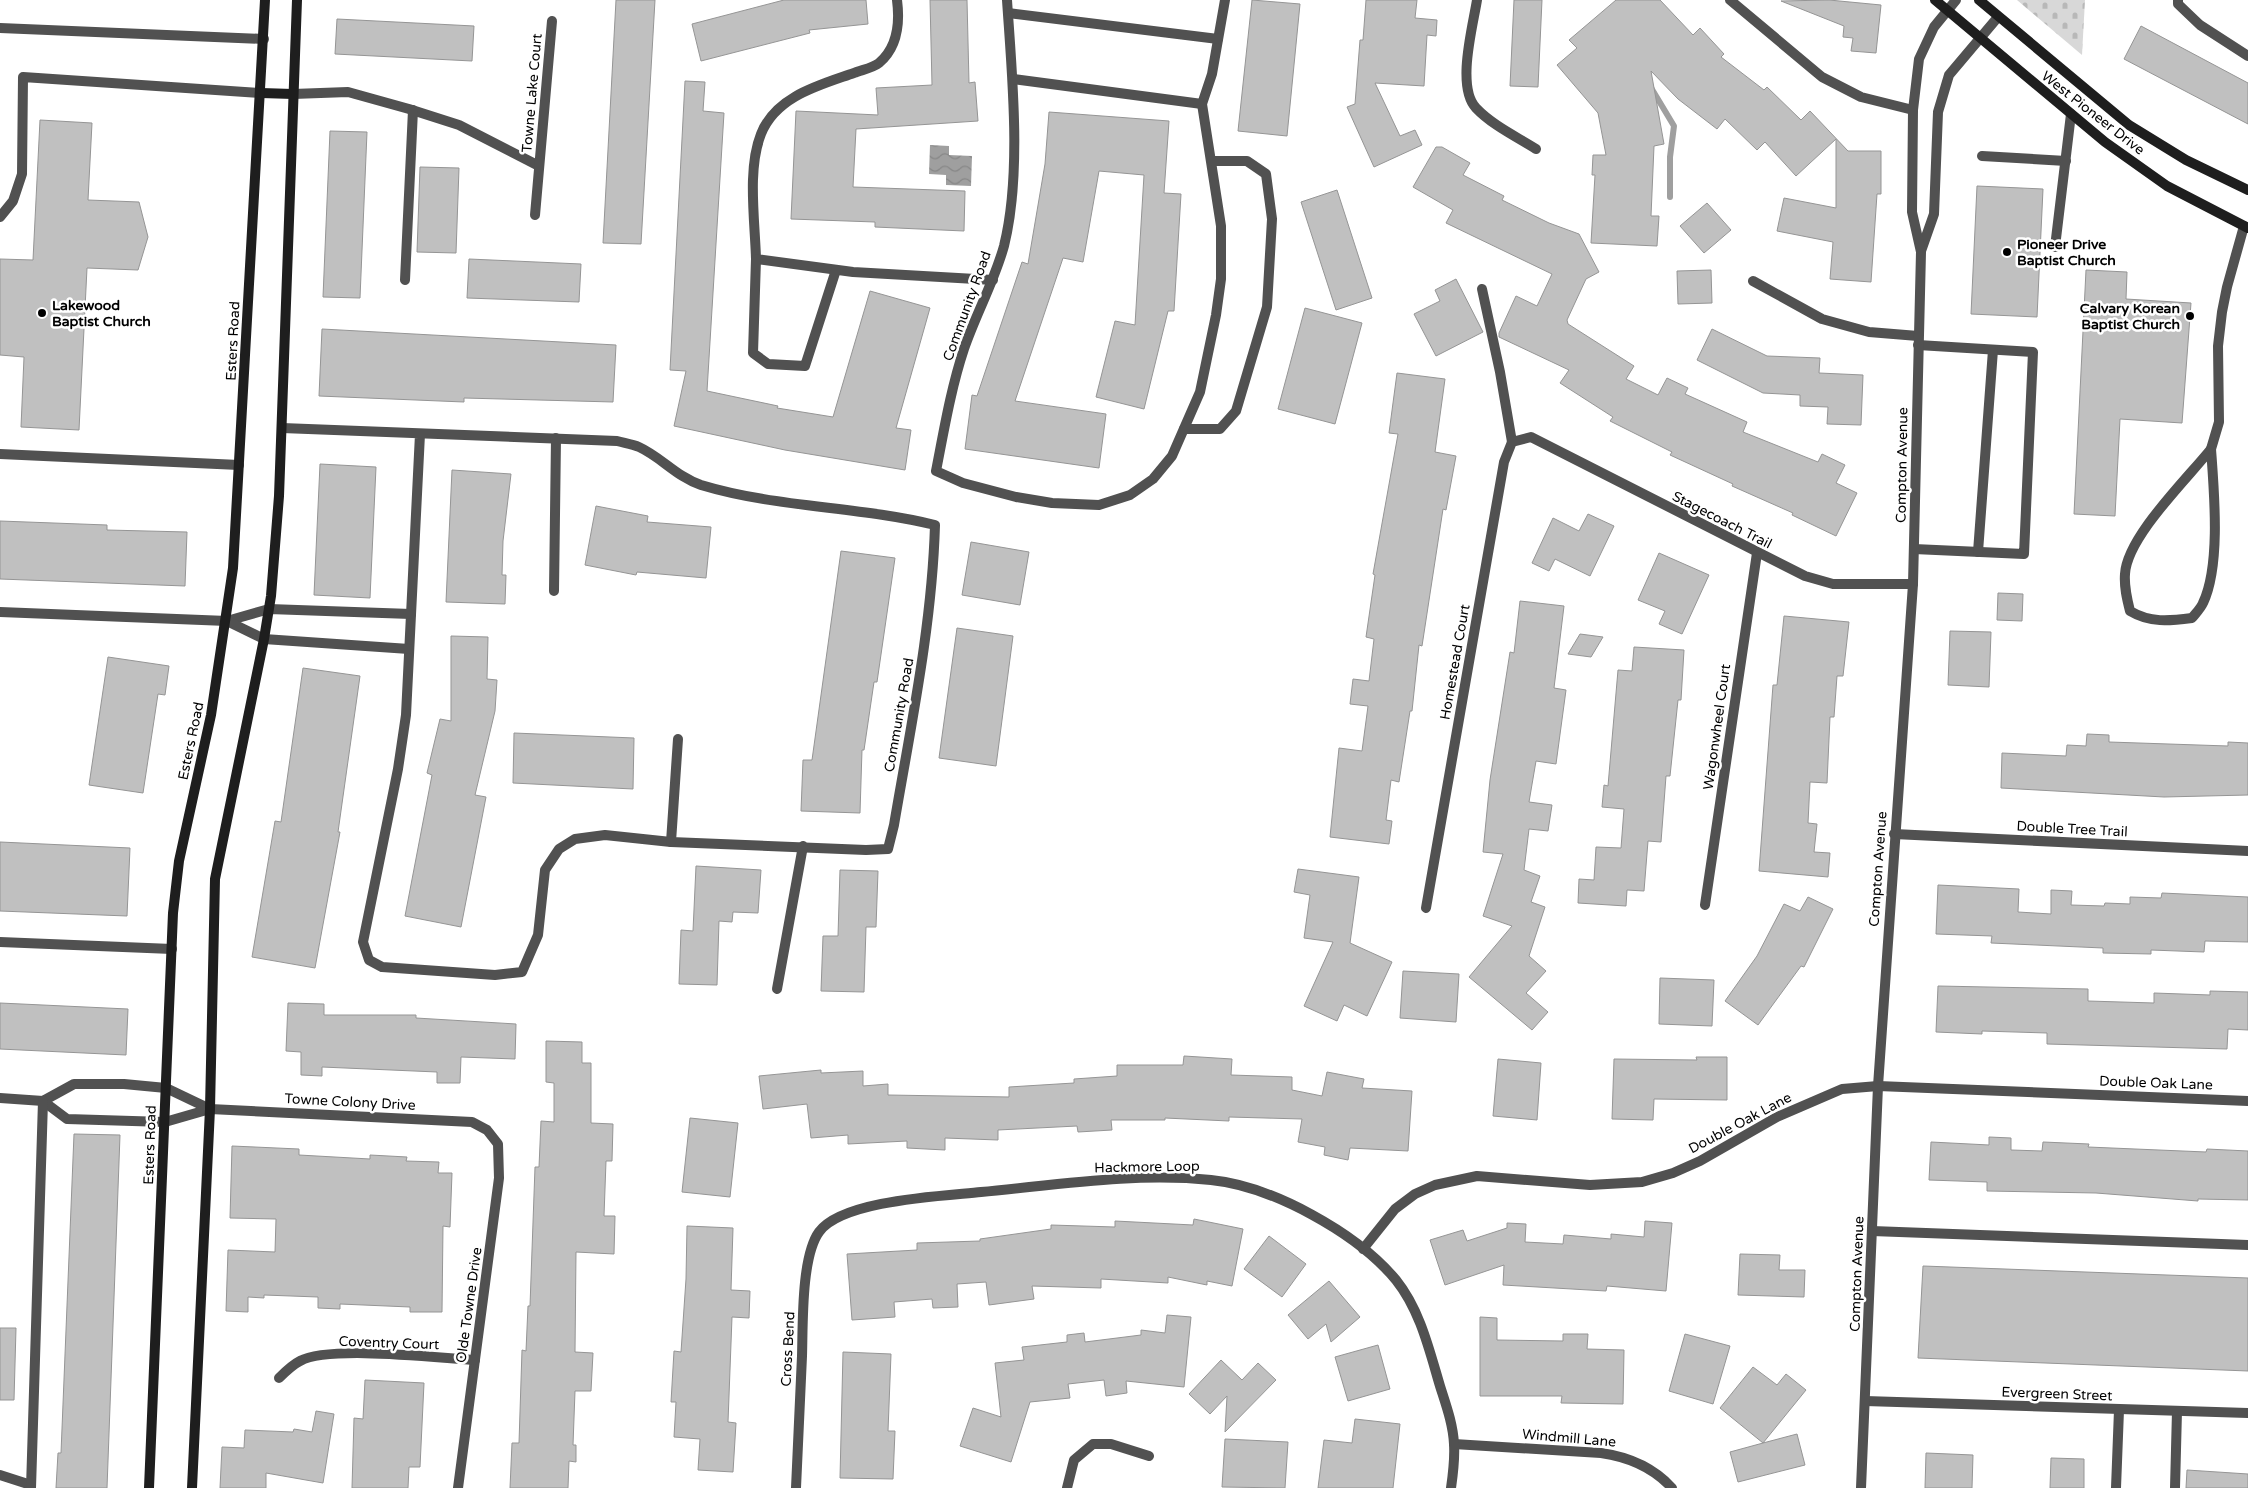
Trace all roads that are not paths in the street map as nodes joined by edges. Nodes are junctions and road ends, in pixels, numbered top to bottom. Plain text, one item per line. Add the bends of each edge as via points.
1 (265, 0) edge
2 (298, 0) edge
3 (897, 0) edge
4 (1007, 0) edge
5 (1225, 0) edge
6 (1477, 0) edge
7 (1730, 0) edge
8 (1935, 0) edge
9 (1956, 0) edge
10 (1979, 0) edge
11 (2178, 0) edge
12 (1947, 10) junction
13 (1008, 13) junction
14 (1998, 17) junction
15 (552, 21) dead end
16 (0, 28) edge
17 (1979, 38) junction
18 (264, 39) junction
19 (1218, 39) junction
20 (2248, 56) edge
21 (1012, 78) junction
22 (261, 93) junction
23 (293, 94) junction
24 (1202, 104) junction
25 (413, 110) junction
26 (1913, 110) junction
27 (2071, 114) junction
28 (1536, 149) dead end
29 (1982, 156) dead end
30 (1212, 161) junction
31 (2066, 161) junction
32 (539, 166) junction
33 (2248, 190) edge
34 (535, 215) dead end
35 (0, 217) edge
36 (2246, 227) edge
37 (2055, 247) dead end
38 (1921, 252) junction
39 (756, 259) junction
40 (836, 270) junction
41 (405, 280) dead end
42 (993, 280) junction
43 (1753, 281) dead end
44 (1482, 289) dead end
45 (1918, 340) junction
46 (1993, 350) junction
47 (282, 428) junction
48 (1184, 429) junction
49 (420, 434) junction
50 (556, 438) junction
51 (1512, 442) junction
52 (2211, 449) junction
53 (0, 454) edge
54 (240, 465) junction
55 (1914, 549) junction
56 (1978, 552) junction
57 (1757, 553) junction
58 (1913, 584) junction
59 (554, 591) dead end
60 (269, 609) junction
61 (0, 612) edge
62 (411, 614) junction
63 (227, 621) junction
64 (264, 639) junction
65 (409, 649) junction
66 (678, 739) dead end
67 (1894, 834) junction
68 (671, 842) junction
69 (803, 846) junction
70 (2248, 851) edge
71 (1705, 905) dead end
72 (1426, 908) dead end
73 (0, 942) edge
74 (172, 949) junction
75 (777, 989) dead end
76 (1878, 1086) junction
77 (166, 1088) junction
78 (0, 1098) edge
79 (43, 1101) junction
80 (2248, 1101) edge
81 (210, 1110) junction
82 (165, 1122) junction
83 (487, 1130) joint
84 (834, 1219) joint
85 (1872, 1231) junction
86 (2248, 1245) edge
87 (1363, 1249) junction
88 (475, 1360) junction
89 (279, 1378) dead end
90 (1865, 1401) junction
91 (2119, 1410) junction
92 (2177, 1411) junction
93 (2248, 1412) edge
94 (1454, 1444) junction
95 (1150, 1456) dead end
96 (0, 1475) edge
97 (31, 1486) edge
98 (149, 1488) edge
99 (192, 1488) edge
100 (458, 1488) edge
101 (796, 1488) edge
102 (1067, 1488) edge
103 (1451, 1488) edge
104 (1672, 1488) edge
105 (1861, 1488) edge
106 (2116, 1488) edge
107 (2175, 1488) edge

1 - 18 main road, Esters Road
2 - 23 main road
3 - 39 street via 899,29 892,48 878,64 792,98 777,111 761,133 754,164
4 - 13 street, Community Road
5 - 19 street
6 - 28 street via 1466,74 1468,93 1474,107
7 - 26 street via 1822,77 1861,97
8 - 12 main road, West Pioneer Drive
9 - 12 street, Compton Avenue
10 - 14 main road, West Pioneer Drive
11 - 20 street via 2178,4 2200,25
12 - 17 main road, West Pioneer Drive
12 - 26 street, Compton Avenue via 1929,35 1919,59
13 - 19 street
13 - 21 street, Community Road
14 - 17 street, Compton Avenue
14 - 33 main road, West Pioneer Drive via 2129,124 2186,160
15 - 32 street, Towne Lake Court
16 - 18 street
17 - 27 main road, West Pioneer Drive
17 - 38 street, Compton Avenue via 1949,75 1938,112 1934,214
18 - 22 main road, Esters Road
19 - 24 street
21 - 24 street
21 - 42 street, Community Road via 1010,208 1004,245
22 - 23 main road
22 - 35 street via 23,77 22,174 13,201
22 - 54 main road, Esters Road
23 - 25 street, Towne Lake Court via 348,92
23 - 47 main road
24 - 30 street
25 - 32 street, Towne Lake Court via 459,125
25 - 41 street
26 - 38 street, Compton Avenue via 1912,212
27 - 31 street
27 - 36 main road, West Pioneer Drive via 2167,186
29 - 31 street
30 - 48 street via 1221,226 1221,278 1200,392
30 - 48 street via 1247,161 1266,174 1272,219 1267,307 1236,411 1220,429
31 - 37 street
32 - 34 street, Towne Lake Court
36 - 52 street via 2226,287 2222,312 2218,346 2219,422
38 - 45 street, Compton Avenue
39 - 40 street
39 - 40 street via 753,353 768,364 805,366
40 - 42 street
42 - 48 street, Community Road via 964,347 936,471 963,483 1016,496 1052,503 1099,505 1130,494 1153,479 1172,456
43 - 45 street via 1822,319 1869,332
44 - 51 street
45 - 46 street
45 - 55 street, Compton Avenue
46 - 56 street
46 - 56 street via 2033,352 2024,554
47 - 49 street
47 - 60 main road
49 - 50 street
49 - 62 street
50 - 59 street
50 - 69 street, Community Road via 617,441 638,446 699,484 748,496 832,510 902,517 935,525 928,624 888,849
51 - 57 street, Stagecoach Trail via 1531,437
51 - 72 street, Homestead Court via 1504,462
52 - 52 street via 2214,541 2210,586 2203,605 2192,618 2144,619 2130,611 2125,590 2129,555 2140,534
53 - 54 street
54 - 63 main road, Esters Road
55 - 56 street
55 - 58 street, Compton Avenue
57 - 58 street, Stagecoach Trail via 1805,576 1833,584
57 - 71 street, Wagonwheel Court
58 - 67 street, Compton Avenue
60 - 62 street
60 - 63 street
60 - 64 main road
61 - 63 street
62 - 65 street
63 - 64 street
63 - 74 main road, Esters Road via 211,715 179,860
64 - 65 street
64 - 81 main road via 215,879
65 - 68 street via 406,715 398,769 363,942 369,960 382,968 495,975 522,972 538,935 546,870 559,849 575,839 604,835
66 - 68 street
67 - 70 street, Double Tree Trail
67 - 76 street, Compton Avenue
68 - 69 street
69 - 75 street
73 - 74 street
74 - 77 main road, Esters Road
76 - 80 street, Double Oak Lane
76 - 85 street, Compton Avenue
76 - 87 street, Double Oak Lane via 1842,1089 1777,1117 1700,1162 1642,1182 1590,1185 1477,1176 1435,1185 1415,1194 1395,1209
77 - 79 street via 74,1084
77 - 81 street, Towne Colony Drive
77 - 82 main road, Esters Road
78 - 79 street
79 - 82 street, Towne Colony Drive via 67,1120
79 - 97 street
81 - 82 street, Towne Colony Drive
81 - 83 street, Towne Colony Drive via 472,1122
81 - 99 main road
82 - 98 main road, Esters Road
83 - 88 street, Olde Towne Drive via 498,1144 499,1178
84 - 87 street, Hackmore Loop via 867,1207 911,1199 1103,1181 1213,1180 1255,1190 1315,1216
84 - 101 street, Cross Bend via 819,1232 811,1251 805,1287
85 - 86 street
85 - 90 street, Compton Avenue
87 - 94 street, Hackmore Loop via 1396,1280 1422,1324 1450,1418
88 - 89 street, Coventry Court via 353,1353 322,1355 300,1360
88 - 100 street, Olde Towne Drive
90 - 91 street, Evergreen Street
90 - 105 street, Compton Avenue
91 - 92 street, Evergreen Street
91 - 106 street
92 - 93 street, Evergreen Street
92 - 107 street
94 - 103 street, Hackmore Loop
94 - 104 street, Windmill Lane via 1622,1456 1660,1476
95 - 102 street via 1111,1444 1094,1444 1074,1460
96 - 97 street

